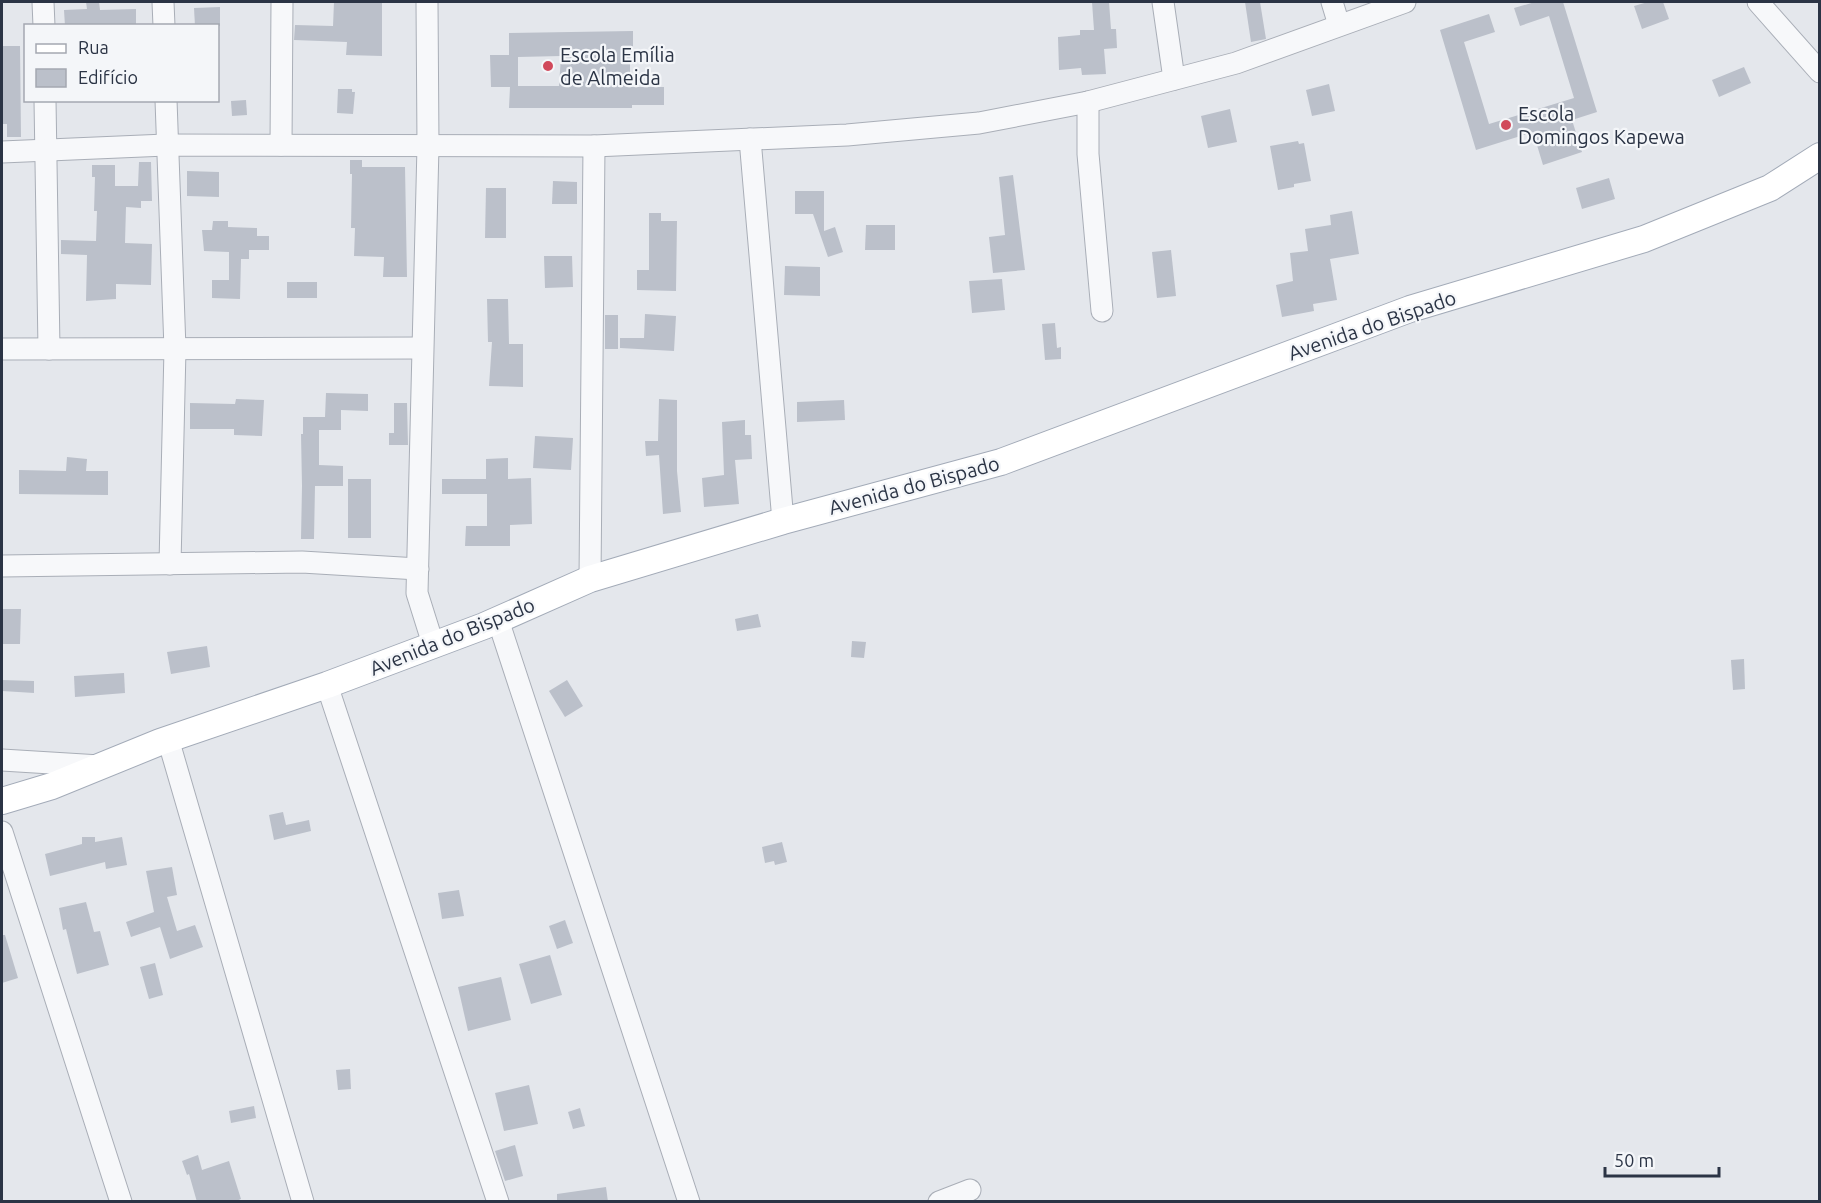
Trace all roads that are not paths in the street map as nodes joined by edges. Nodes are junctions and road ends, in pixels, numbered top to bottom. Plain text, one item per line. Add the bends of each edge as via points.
1 (43, 2) edge
2 (164, 2) edge
3 (282, 2) edge
4 (427, 2) edge
5 (1163, 2) edge
6 (1332, 2) edge
7 (1405, 2) edge
8 (1758, 2) edge
9 (44, 24) edge
10 (164, 24) edge
11 (1339, 25) junction
12 (1820, 72) edge
13 (1174, 79) junction
14 (45, 102) edge
15 (166, 102) edge
16 (1088, 102) junction
17 (750, 139) junction
18 (166, 145) junction
19 (281, 146) junction
20 (428, 146) junction
21 (594, 146) junction
22 (46, 151) junction
23 (2, 152) edge
24 (1820, 156) edge
25 (1102, 311) dead end
26 (423, 348) junction
27 (2, 349) edge
28 (175, 349) junction
29 (49, 350) junction
30 (783, 521) junction
31 (170, 564) junction
32 (2, 567) edge
33 (418, 569) junction
34 (590, 579) junction
35 (498, 620) junction
36 (433, 644) junction
37 (327, 685) junction
38 (168, 740) junction
39 (2, 760) edge
40 (102, 766) junction
41 (2, 801) edge
42 (2, 832) edge
43 (970, 1190) dead end
44 (121, 1202) edge
45 (303, 1202) edge
46 (498, 1202) edge
47 (689, 1202) edge
48 (939, 1202) edge

1 - 9 street
2 - 10 street
3 - 19 street
4 - 20 street
5 - 13 street
6 - 11 street
7 - 11 street
8 - 12 street
11 - 13 street via 1236,63
13 - 16 street
14 - 22 street
15 - 18 street
16 - 17 street via 979,123
16 - 25 street via 1088,154
17 - 21 street
17 - 30 street
18 - 19 street
18 - 22 street
18 - 28 street
19 - 20 street
20 - 21 street
20 - 26 street
21 - 34 street
22 - 23 street
22 - 29 street
24 - 30 main road, Avenida do Bispado via 1770,188 1644,239 1410,309 1001,462
26 - 28 street
26 - 33 street
27 - 29 street
28 - 29 street
28 - 31 street
30 - 34 main road, Avenida do Bispado
31 - 32 street
31 - 33 street via 302,562
33 - 36 street via 417,593
34 - 35 main road, Avenida do Bispado
35 - 36 main road, Avenida do Bispado
35 - 47 street
36 - 37 main road, Avenida do Bispado
37 - 38 main road, Avenida do Bispado
37 - 46 street
38 - 40 main road, Avenida do Bispado
38 - 45 street
39 - 40 street
40 - 41 main road, Avenida do Bispado
42 - 44 street
43 - 48 street

